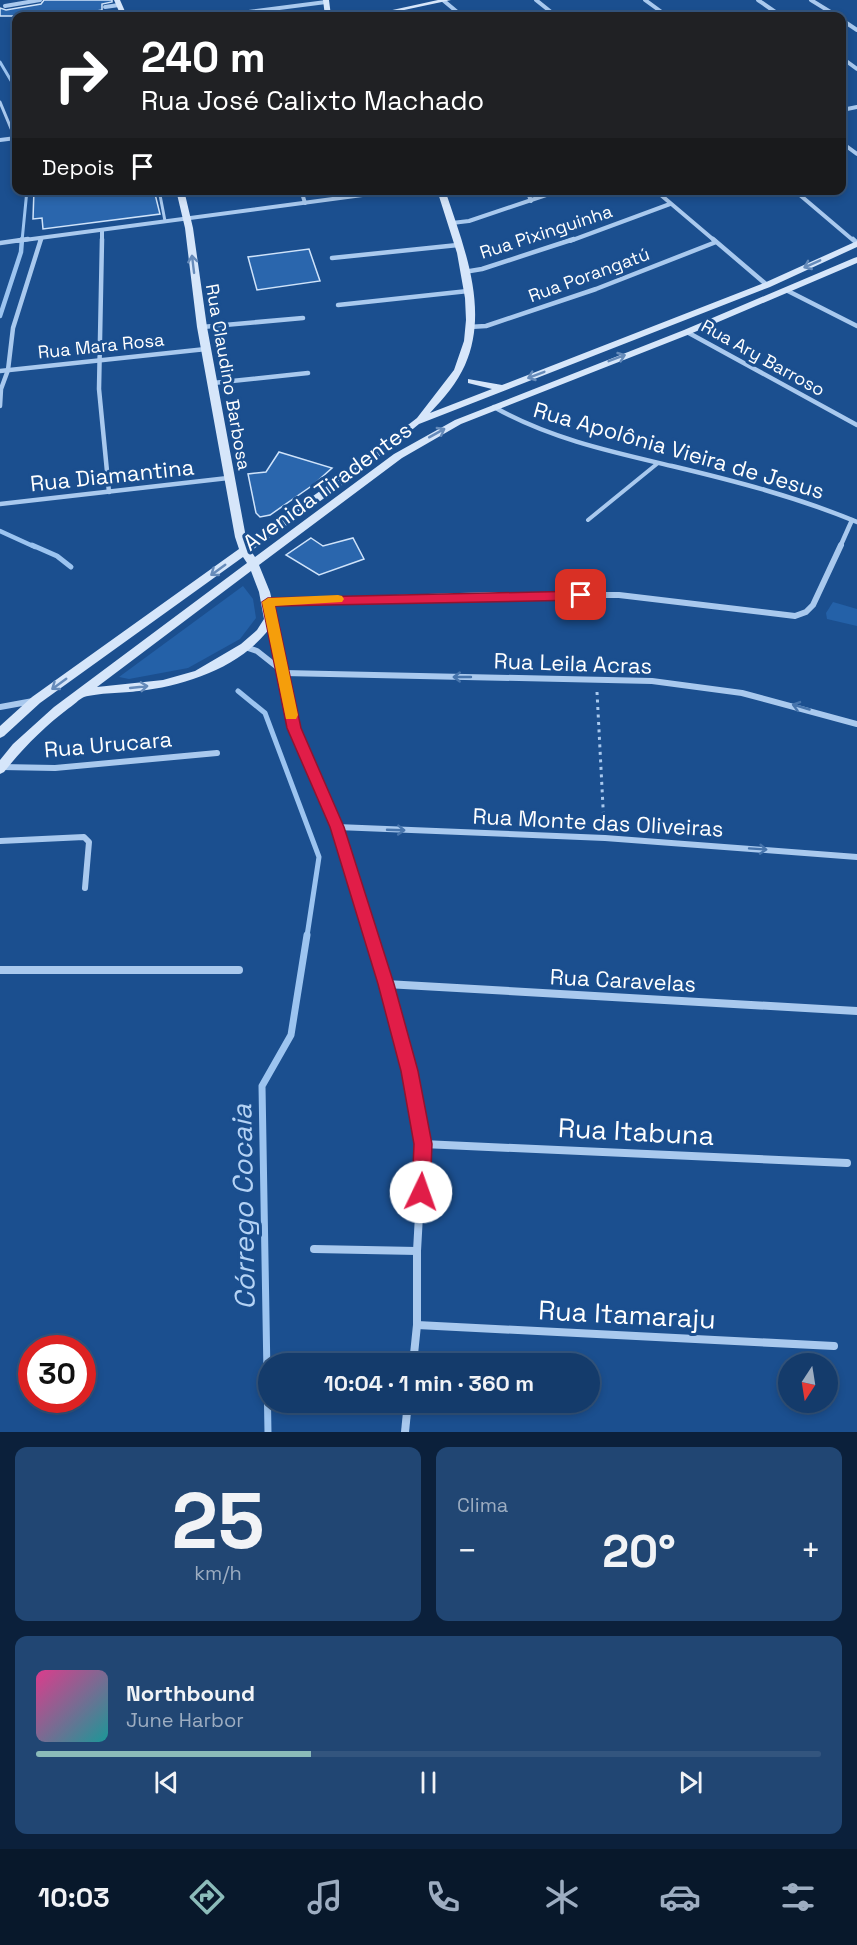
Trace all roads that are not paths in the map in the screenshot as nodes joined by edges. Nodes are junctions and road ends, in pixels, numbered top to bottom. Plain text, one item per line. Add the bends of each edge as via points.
1 (40, 0) edge
2 (446, 0) edge
3 (536, 0) edge
4 (645, 0) edge
5 (758, 0) edge
6 (812, 0) edge
7 (326, 1) edge
8 (118, 2) edge
9 (5, 6) dead end
10 (105, 7) dead end
11 (263, 12) edge
12 (388, 12) edge
13 (458, 12) edge
14 (551, 12) edge
15 (662, 12) edge
16 (775, 12) edge
17 (831, 12) edge
18 (0, 102) edge
19 (12, 129) edge
20 (160, 195) edge
21 (181, 195) edge
22 (303, 195) edge
23 (363, 195) edge
24 (443, 195) edge
25 (529, 195) edge
26 (547, 195) edge
27 (660, 195) edge
28 (800, 195) edge
29 (531, 201) junction
30 (305, 203) junction
31 (670, 204) junction
32 (187, 219) junction
33 (165, 221) junction
34 (452, 223) junction
35 (102, 230) junction
36 (38, 238) junction
37 (716, 242) junction
38 (0, 243) edge
39 (857, 244) edge
40 (458, 245) junction
41 (332, 258) dead end
42 (857, 260) edge
43 (464, 272) junction
44 (767, 285) junction
45 (468, 291) junction
46 (788, 291) junction
47 (338, 305) dead end
48 (303, 318) dead end
49 (857, 326) edge
50 (202, 327) junction
51 (469, 327) junction
52 (687, 332) junction
53 (206, 349) junction
54 (101, 359) junction
55 (462, 361) junction
56 (8, 370) junction
57 (0, 371) edge
58 (308, 373) dead end
59 (471, 381) junction
60 (213, 383) junction
61 (503, 388) junction
62 (536, 390) junction
63 (481, 396) junction
64 (0, 406) edge
65 (494, 407) junction
66 (416, 422) junction
67 (857, 425) edge
68 (658, 463) junction
69 (228, 478) junction
70 (109, 492) junction
71 (0, 504) edge
72 (588, 520) dead end
73 (854, 521) edge
74 (243, 552) junction
75 (254, 565) junction
76 (268, 602) junction
77 (270, 618) junction
78 (245, 647) junction
79 (284, 673) junction
80 (81, 693) junction
81 (36, 700) junction
82 (0, 707) edge
83 (857, 724) edge
84 (0, 733) edge
85 (217, 753) dead end
86 (1, 767) edge
87 (337, 827) junction
88 (0, 842) edge
89 (857, 856) edge
90 (85, 888) dead end
91 (0, 970) edge
92 (239, 970) dead end
93 (386, 984) junction
94 (857, 1011) edge
95 (423, 1144) junction
96 (847, 1163) dead end
97 (314, 1249) dead end
98 (417, 1251) junction
99 (417, 1325) junction
100 (834, 1347) dead end
101 (414, 1353) edge
102 (407, 1413) edge
103 (405, 1432) edge

1 - 9 street
2 - 12 main road
2 - 13 street
3 - 14 street
4 - 15 street
5 - 16 street
6 - 17 street
7 - 11 street
8 - 10 street
18 - 19 lane
20 - 33 lane
21 - 32 main road, Rua Claudino Barbosa
22 - 30 street
23 - 30 street
24 - 34 main road
25 - 29 street
26 - 29 street
27 - 31 street
28 - 39 street
29 - 34 street
30 - 32 street
31 - 37 street
31 - 43 street, Rua Pixinguinha via 572,240
32 - 33 street
50 -> 32 main road, Rua Claudino Barbosa
33 - 35 street
34 - 40 main road
35 - 36 street
35 - 54 street
36 - 38 street
36 - 56 street via 13,328
37 - 44 street
37 - 51 street, Rua Porangatú via 574,296 486,326
39 -> 44 main road, Avenida Tiradentes
40 - 41 street
40 - 43 main road
42 - 46 main road, Avenida Tiradentes
43 - 45 main road
44 -> 61 main road, Avenida Tiradentes
45 - 47 street
45 - 51 main road
46 - 49 street
46 - 52 main road, Avenida Tiradentes
48 - 50 street
50 - 53 main road, Rua Claudino Barbosa
51 - 55 main road
62 -> 52 main road, Avenida Tiradentes
52 - 67 street, Rua Ary Barroso
53 - 54 street, Rua Mara Rosa
53 - 60 main road, Rua Claudino Barbosa
54 - 56 street, Rua Mara Rosa
54 - 70 street via 100,400
55 - 59 main road
55 - 66 main road via 445,391
56 - 57 street, Rua Mara Rosa
56 - 64 street
58 - 60 street
59 - 61 main road
59 - 63 main road
60 - 69 main road, Rua Claudino Barbosa
61 - 62 main road
61 - 63 main road, Avenida Tiradentes
62 - 65 main road, Avenida Tiradentes
63 - 65 main road
63 - 66 main road, Avenida Tiradentes
65 - 68 street, Rua Apolônia Vieira de Jesus via 555,434
75 -> 65 main road, Avenida Tiradentes via 398,456 458,422
66 - 74 main road, Avenida Tiradentes
68 - 72 lane
68 - 73 street, Rua Apolônia Vieira de Jesus via 785,495
69 - 70 street, Rua Diamantina
69 - 74 main road, Rua Claudino Barbosa
70 - 71 street, Rua Diamantina
73 - 76 street via 813,605 795,616 619,596
74 - 75 main road, Rua Claudino Barbosa
74 -> 81 main road, Avenida Tiradentes
75 - 76 main road, Rua Claudino Barbosa
75 - 80 main road, Avenida Tiradentes
76 - 77 main road, Rua Claudino Barbosa
77 - 78 main road
77 - 79 street
78 - 79 street via 267,657
80 -> 78 main road via 183,680
83 -> 79 street, Rua Leila Acras via 742,693 652,681
79 - 87 street via 294,728
80 - 86 main road, Avenida Tiradentes via 34,731
81 - 82 street
81 - 84 main road, Avenida Tiradentes
85 - 86 street, Rua Urucara via 55,768
87 -> 89 street, Rua Monte das Oliveiras via 605,838
87 - 93 street
88 - 90 street via 84,837 89,842
91 - 92 street
93 - 94 street, Rua Caravelas
93 - 95 street via 410,1071
95 - 96 street, Rua Itabuna
95 - 98 street
97 - 98 street
98 - 99 street
99 - 100 street, Rua Itamaraju
99 - 101 street
102 - 103 street

